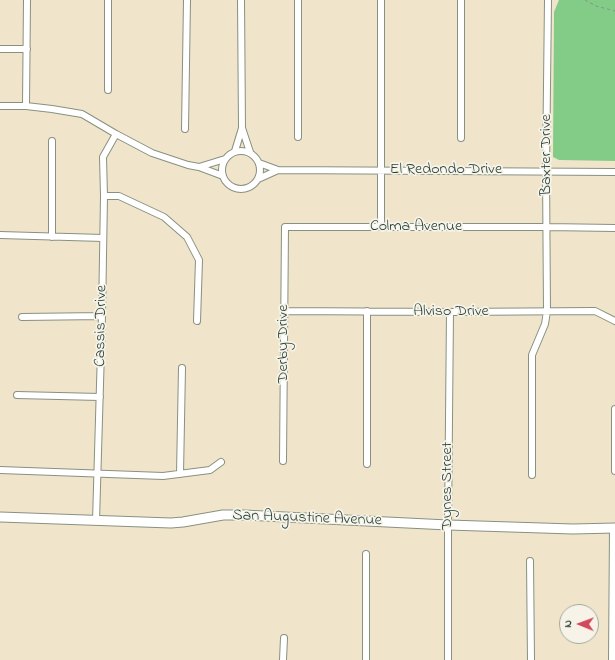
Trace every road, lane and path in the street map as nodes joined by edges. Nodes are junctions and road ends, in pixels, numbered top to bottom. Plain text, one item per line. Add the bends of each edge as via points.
1 (27, 0) edge
2 (108, 0) edge
3 (187, 0) edge
4 (241, 0) edge
5 (298, 0) edge
6 (380, 0) edge
7 (461, 0) edge
8 (548, 0) edge
9 (585, 0) edge
10 (615, 11) edge
11 (0, 49) edge
12 (27, 49) junction
13 (108, 90) dead end
14 (0, 106) edge
15 (26, 106) junction
16 (242, 128) junction
17 (185, 129) dead end
18 (116, 134) junction
19 (298, 137) dead end
20 (461, 138) dead end
21 (52, 141) dead end
22 (235, 151) junction
23 (250, 152) junction
24 (225, 159) junction
25 (259, 163) junction
26 (199, 167) junction
27 (278, 170) junction
28 (381, 170) junction
29 (546, 171) junction
30 (615, 172) edge
31 (223, 176) junction
32 (258, 179) junction
33 (104, 196) junction
34 (546, 226) junction
35 (285, 227) joint
36 (381, 227) junction
37 (615, 228) edge
38 (0, 235) edge
39 (52, 237) junction
40 (103, 238) junction
41 (284, 311) junction
42 (367, 311) junction
43 (547, 311) junction
44 (450, 312) junction
45 (102, 316) junction
46 (22, 317) dead end
47 (615, 320) edge
48 (197, 321) dead end
49 (182, 368) dead end
50 (17, 395) dead end
51 (100, 397) junction
52 (615, 409) edge
53 (283, 461) dead end
54 (221, 462) dead end
55 (367, 464) dead end
56 (0, 470) edge
57 (615, 471) edge
58 (98, 474) junction
59 (180, 474) junction
60 (532, 475) dead end
61 (0, 517) edge
62 (96, 521) junction
63 (448, 525) junction
64 (614, 528) edge
65 (366, 554) dead end
66 (530, 560) dead end
67 (284, 638) dead end
68 (283, 660) edge
69 (366, 660) edge
70 (448, 660) edge
71 (531, 660) edge
72 (612, 660) edge

1 - 12 street
2 - 13 street
3 - 17 street
4 - 16 street
5 - 19 street
6 - 28 street
7 - 20 street
8 - 29 street, Baxter Drive
9 - 10 path
11 - 12 street
12 - 15 street
14 - 15 street
15 - 18 street via 82,114
16 - 22 street
16 - 23 street
18 - 26 street via 152,152
18 - 33 street, Cassis Drive via 103,156
21 - 39 street
22 - 23 street
22 - 24 street
23 - 25 street
24 - 26 street
24 - 31 street via 222,165
25 - 27 street, El Redondo Drive
25 - 32 street
26 - 31 street
27 - 28 street, El Redondo Drive
27 - 32 street, El Redondo Drive
28 - 29 street, El Redondo Drive
28 - 36 street
29 - 30 street, El Redondo Drive
29 - 34 street, Baxter Drive
31 - 32 street via 230,186 243,189
33 - 40 street, Cassis Drive
33 - 48 street via 118,196 164,217 187,237 199,260
34 - 36 street, Colma Avenue
34 - 37 street, Colma Avenue
34 - 43 street, Baxter Drive
35 - 36 street, Colma Avenue
35 - 41 street, Derby Drive
38 - 39 street
39 - 40 street
40 - 45 street, Cassis Drive
41 - 42 street, Alviso Drive
41 - 53 street, Derby Drive
42 - 44 street, Alviso Drive
42 - 55 street
43 - 44 street, Alviso Drive
43 - 47 street, Alviso Drive via 596,311
43 - 60 street, Baxter Drive via 545,324 532,355
44 - 63 street, Dynes Street
45 - 46 street
45 - 51 street, Cassis Drive
49 - 59 street
50 - 51 street
51 - 58 street, Cassis Drive
52 - 57 street
54 - 59 street via 210,470
56 - 58 street
58 - 59 street
58 - 62 street, Cassis Drive
61 - 62 street, San Augustine Avenue
62 - 63 street, San Augustine Avenue via 171,523 223,515 244,515
63 - 64 street, San Augustine Avenue
63 - 70 street, Dynes Street
64 - 72 street
65 - 69 street
66 - 71 street
67 - 68 street

